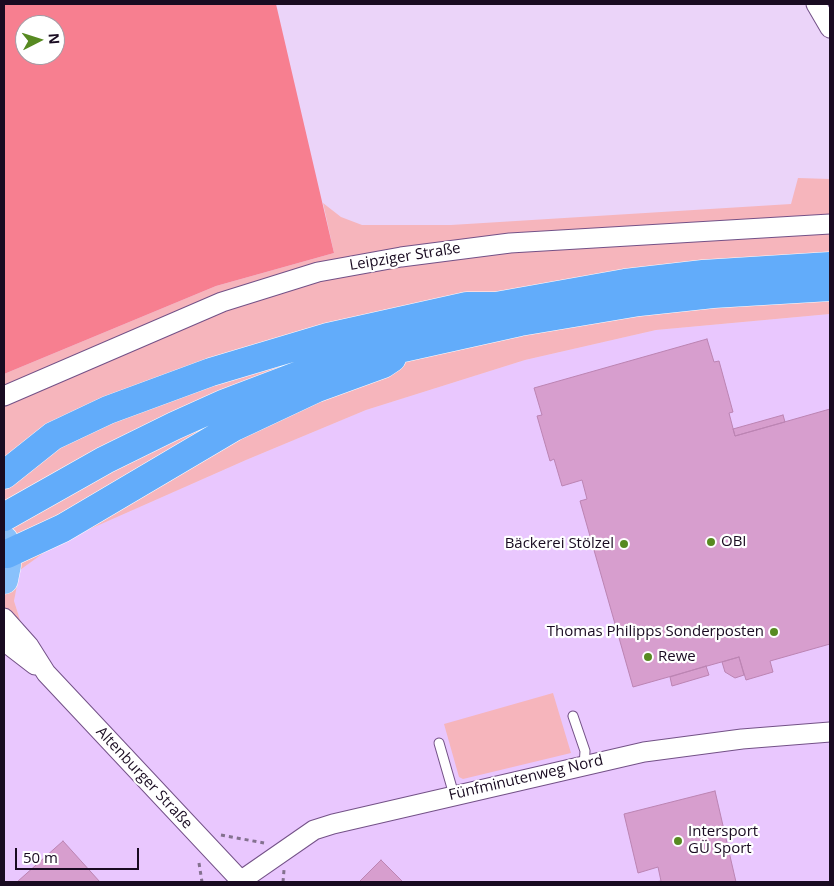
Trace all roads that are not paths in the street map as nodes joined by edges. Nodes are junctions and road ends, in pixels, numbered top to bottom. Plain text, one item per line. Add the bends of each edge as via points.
1 (816, 4) edge
2 (830, 28) edge
3 (830, 224) edge
4 (830, 266) edge
5 (830, 287) edge
6 (496, 306) junction
7 (406, 349) junction
8 (333, 362) junction
9 (4, 396) edge
10 (4, 475) edge
11 (4, 517) edge
12 (5, 558) edge
13 (4, 618) edge
14 (4, 641) edge
15 (46, 673) junction
16 (574, 716) dead end
17 (830, 732) edge
18 (439, 742) dead end
19 (584, 766) junction
20 (454, 794) junction
21 (240, 882) edge

1 - 2 street
3 - 9 street, Leipziger Straße via 473,247 318,272 222,302
4 - 6 highway via 684,276
5 - 7 highway via 638,302 520,322
6 - 8 highway via 474,316 357,349
6 - 10 highway via 467,306 328,337 170,386 53,436
7 - 8 highway
7 - 12 highway via 383,364 317,388 234,427 63,528
8 - 11 highway via 174,426 105,460
13 - 15 street, Altenburger Straße via 29,646
14 - 15 street, Altenburger Straße
15 - 21 street, Altenburger Straße
16 - 19 lane via 585,751
17 - 19 street, Fünfminutenweg Nord via 644,752
18 - 20 lane
19 - 20 street, Fünfminutenweg Nord
20 - 21 street, Fünfminutenweg Nord via 314,830

